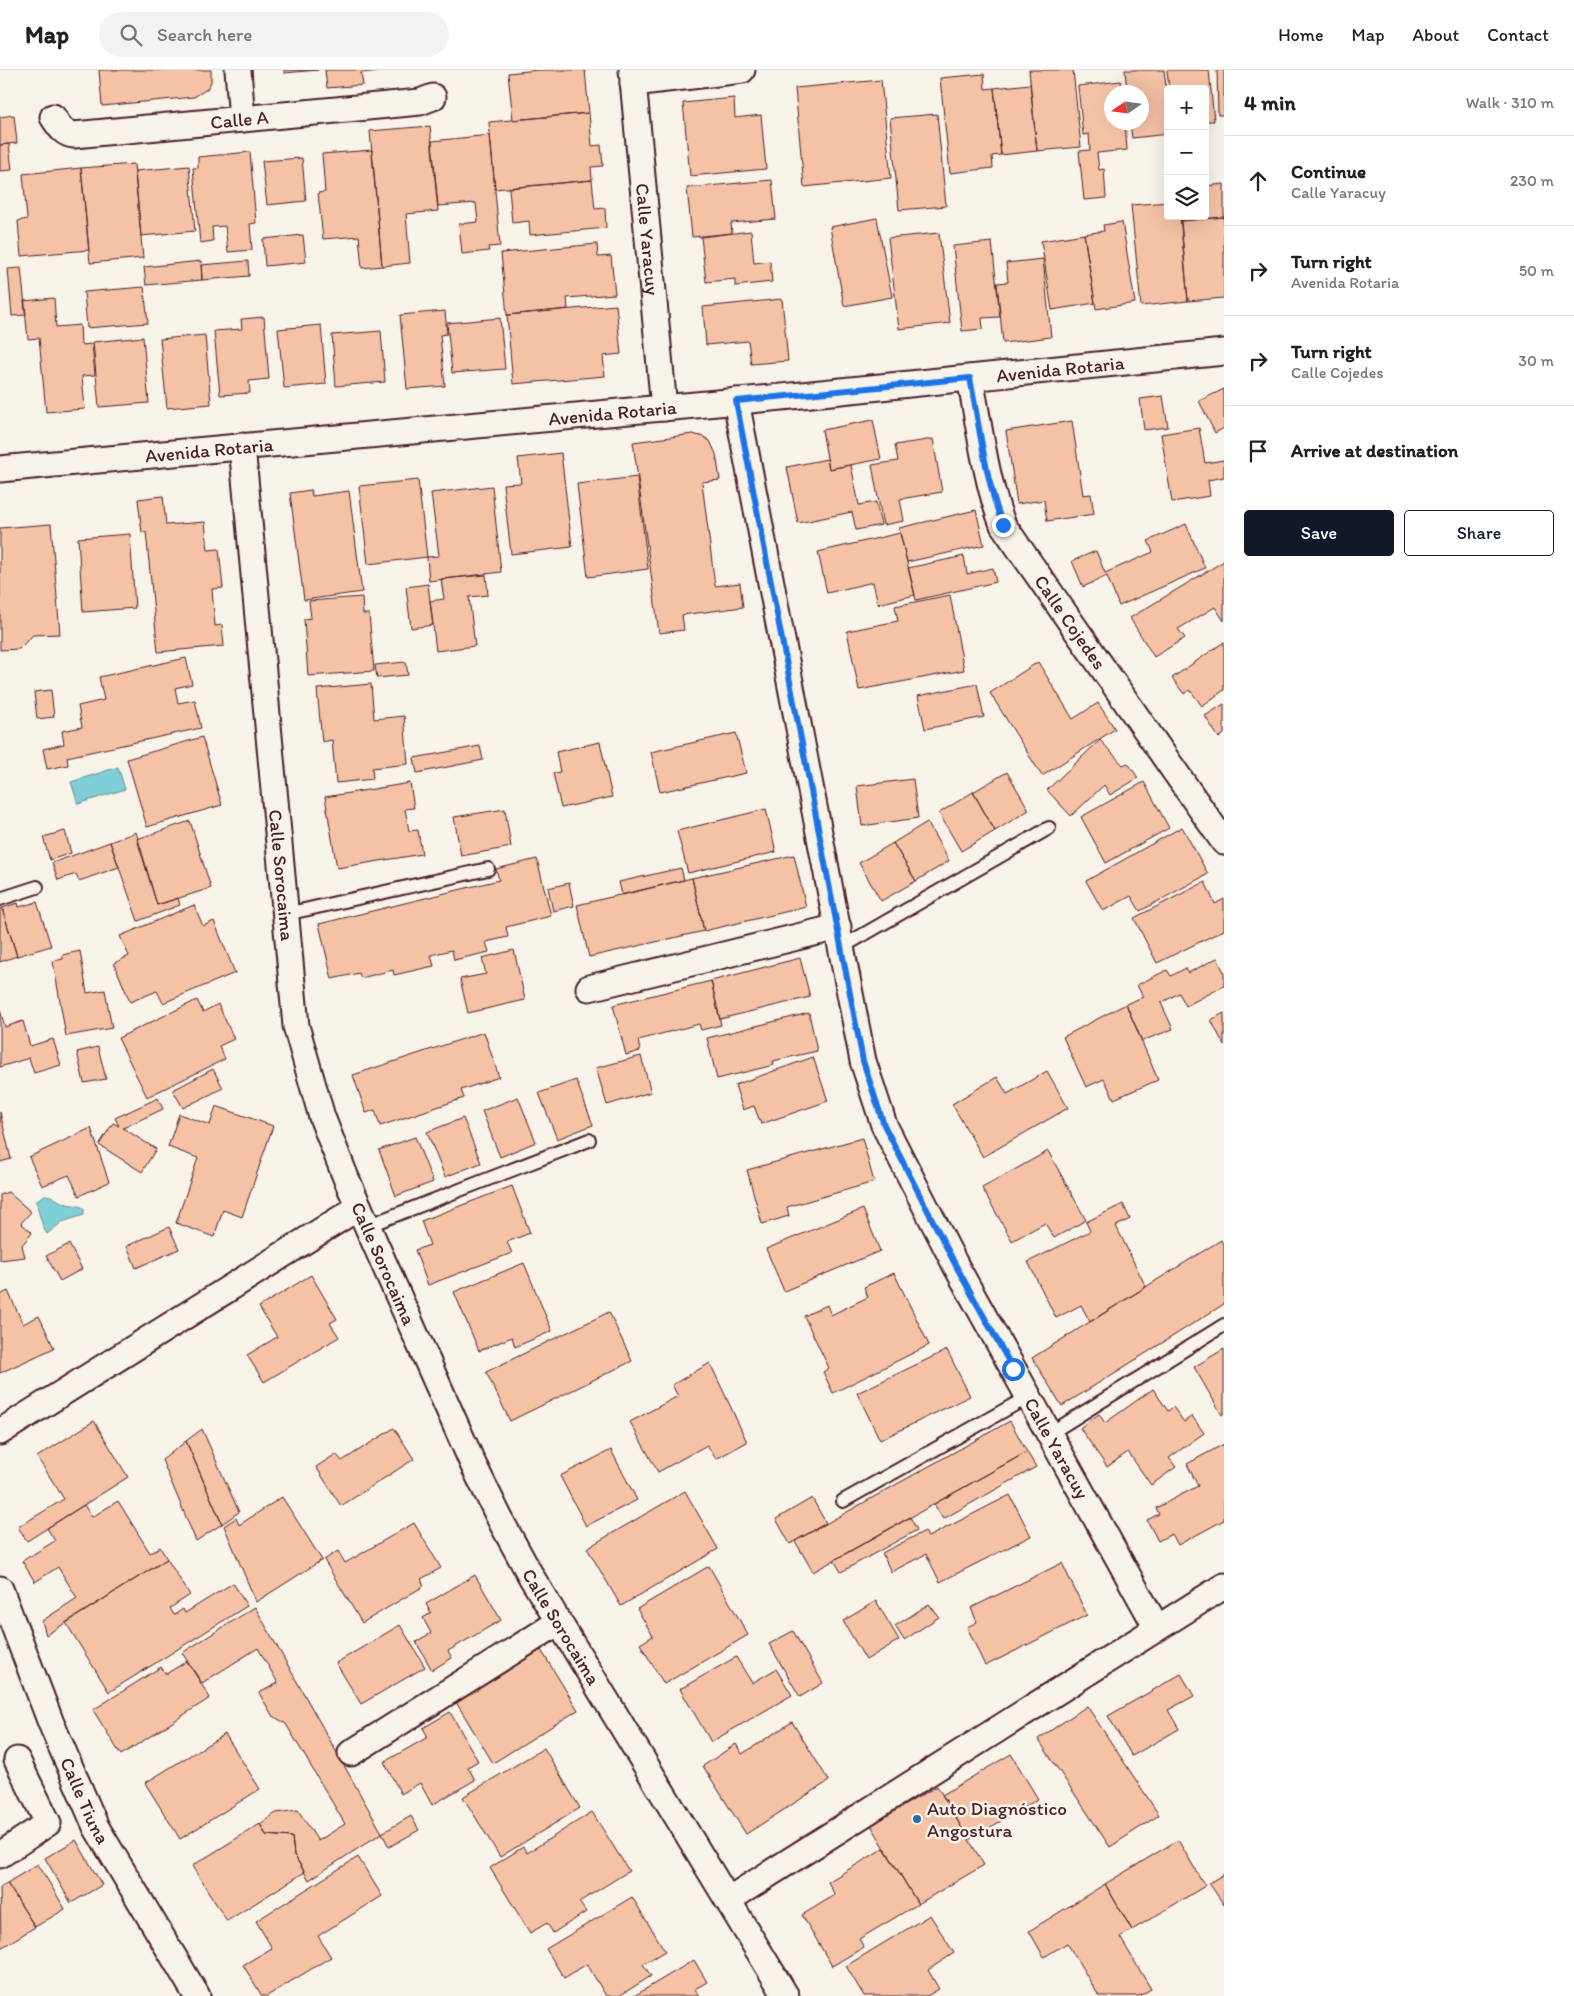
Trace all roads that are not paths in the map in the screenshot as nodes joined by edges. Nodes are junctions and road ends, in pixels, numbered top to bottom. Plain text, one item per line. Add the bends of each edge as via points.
1 (238, 70) edge
2 (742, 70) edge
3 (632, 76) edge
4 (433, 97) dead end
5 (53, 117) dead end
6 (242, 119) junction
7 (1224, 352) edge
8 (970, 378) junction
9 (736, 401) junction
10 (664, 408) junction
11 (242, 446) junction
12 (0, 469) edge
13 (1049, 828) dead end
14 (1224, 842) edge
15 (488, 869) dead end
16 (36, 887) dead end
17 (0, 899) edge
18 (286, 914) junction
19 (840, 937) junction
20 (588, 988) dead end
21 (589, 1140) dead end
22 (363, 1217) junction
23 (1224, 1325) edge
24 (1028, 1396) junction
25 (0, 1432) edge
26 (1049, 1434) junction
27 (844, 1501) dead end
28 (1224, 1586) edge
29 (0, 1589) edge
30 (559, 1622) junction
31 (1157, 1628) junction
32 (351, 1753) dead end
33 (17, 1760) dead end
34 (4, 1852) edge
35 (728, 1900) junction
36 (197, 1996) edge
37 (786, 1996) edge

1 - 6 street
2 - 3 street
3 - 10 street, Calle Yaracuy
4 - 6 street, Calle A via 420,102
5 - 6 street, Calle A via 68,135
7 - 8 street, Avenida Rotaria
8 - 9 street, Avenida Rotaria
8 - 14 street, Calle Cojedes via 992,488 1003,525
9 - 10 street, Avenida Rotaria
9 - 19 street, Calle Yaracuy
10 - 11 street, Avenida Rotaria
11 - 12 street, Avenida Rotaria
11 - 18 street, Calle Sorocaima
13 - 19 lane
15 - 18 lane
16 - 17 lane
18 - 22 street, Calle Sorocaima via 296,1026 322,1117
19 - 20 street
19 - 24 street, Calle Yaracuy via 863,1061 884,1125 956,1266
21 - 22 lane
22 - 25 street
22 - 30 street, Calle Sorocaima via 494,1508
23 - 26 lane
24 - 26 street, Calle Yaracuy
24 - 27 lane
26 - 31 street, Calle Yaracuy
28 - 31 street
29 - 36 street, Calle Tiuna via 51,1723 96,1827
30 - 32 street
30 - 35 street, Calle Sorocaima
31 - 35 street
33 - 34 street via 48,1823
35 - 37 street, Calle Sorocaima

